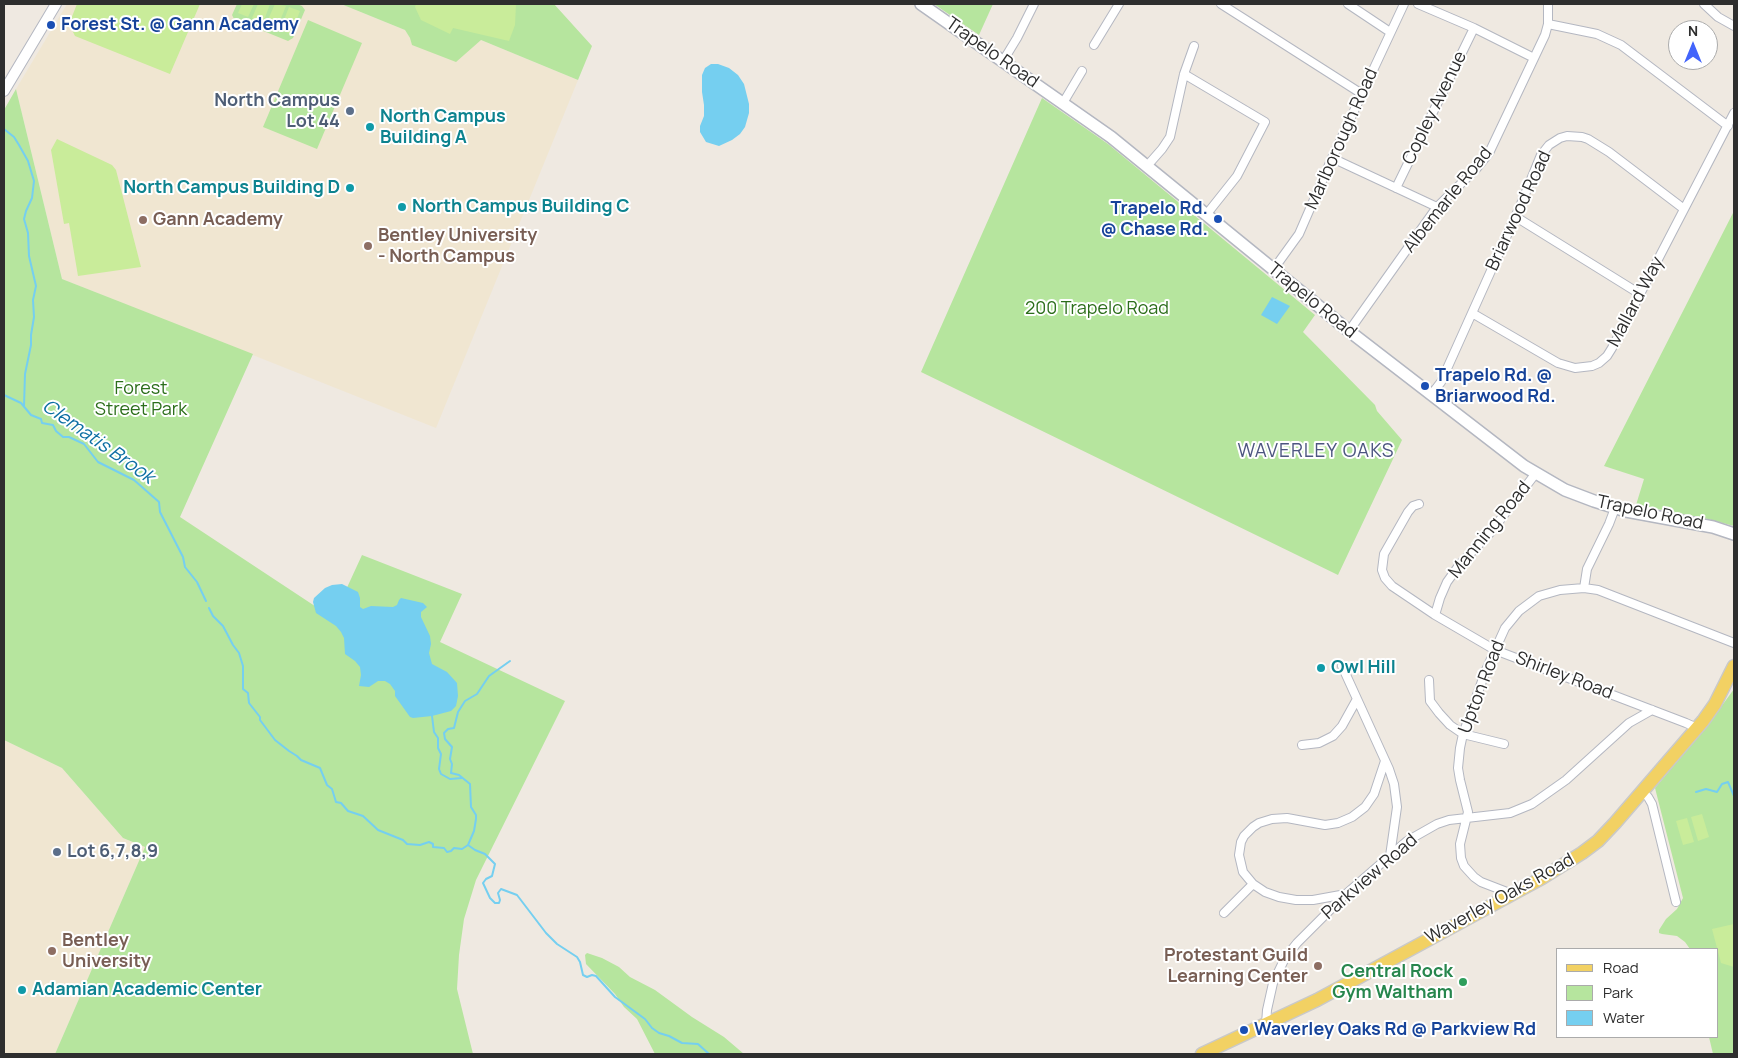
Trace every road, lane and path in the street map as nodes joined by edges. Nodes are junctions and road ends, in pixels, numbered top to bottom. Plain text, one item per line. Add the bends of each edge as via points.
1 (56, 4) edge
2 (920, 4) edge
3 (1034, 4) edge
4 (1119, 4) edge
5 (1221, 4) edge
6 (1348, 4) edge
7 (1404, 4) edge
8 (1418, 4) edge
9 (1548, 4) edge
10 (1704, 4) edge
11 (1548, 24) junction
12 (1734, 26) edge
13 (1474, 28) junction
14 (1390, 32) junction
15 (1094, 45) dead end
16 (1194, 46) dead end
17 (1534, 58) junction
18 (1003, 60) junction
19 (1082, 71) dead end
20 (1184, 74) junction
21 (4, 91) edge
22 (1362, 94) junction
23 (1063, 103) junction
24 (1734, 113) edge
25 (1728, 126) junction
26 (1332, 158) junction
27 (1147, 166) junction
28 (1396, 188) junction
29 (1437, 207) junction
30 (1684, 209) junction
31 (1206, 215) junction
32 (1516, 216) junction
33 (1273, 270) junction
34 (1640, 294) junction
35 (1472, 313) junction
36 (1349, 331) junction
37 (1431, 395) junction
38 (1536, 473) junction
39 (1419, 504) dead end
40 (1615, 508) junction
41 (1734, 534) edge
42 (1584, 588) junction
43 (1435, 615) junction
44 (1734, 643) edge
45 (1495, 650) junction
46 (1342, 666) dead end
47 (1734, 666) edge
48 (1429, 680) dead end
49 (1357, 699) junction
50 (1652, 710) junction
51 (1696, 728) junction
52 (1463, 734) junction
53 (1504, 744) dead end
54 (1302, 745) dead end
55 (1385, 761) junction
56 (1643, 792) junction
57 (1467, 817) junction
58 (1390, 856) junction
59 (1253, 884) junction
60 (1346, 894) junction
61 (1512, 894) junction
62 (1676, 902) dead end
63 (1224, 913) dead end
64 (1266, 1024) junction
65 (1202, 1054) edge

1 - 21 street
2 - 18 main road, Trapelo Road
3 - 18 street
4 - 15 street
5 - 22 street
6 - 14 street
7 - 14 street, Marlborough Road
8 - 13 street
9 - 11 street, Albemarle Road
10 - 12 street
11 - 17 street, Albemarle Road
11 - 25 street via 1597,34 1621,45
13 - 17 street
13 - 28 street, Copley Avenue
14 - 22 street, Marlborough Road
16 - 20 street
17 - 29 street, Albemarle Road via 1489,153
18 - 23 main road, Trapelo Road
19 - 23 street
20 - 27 street via 1170,137
20 - 31 street via 1265,122 1237,176
22 - 26 street, Marlborough Road
23 - 27 main road, Trapelo Road
24 - 25 street, Mallard Way
25 - 30 street, Mallard Way
26 - 28 street
26 - 33 street, Marlborough Road via 1299,234
27 - 31 main road, Trapelo Road
28 - 29 street
29 - 36 street, Albemarle Road
30 - 32 street, Briarwood Road via 1594,142 1582,136 1567,136 1549,145 1541,155
30 - 34 street, Mallard Way
31 - 33 main road, Trapelo Road
32 - 34 street
32 - 35 street, Briarwood Road
33 - 36 main road, Trapelo Road
34 - 35 street, Mallard Way via 1607,356 1599,363 1583,368 1558,363
35 - 37 street, Briarwood Road via 1441,382
36 - 37 main road, Trapelo Road
37 - 38 main road, Trapelo Road
38 - 40 main road, Trapelo Road via 1574,494
38 - 43 street, Manning Road via 1447,582
39 - 43 street, Shirley Road via 1408,512 1387,547 1382,570 1392,586
40 - 41 main road, Trapelo Road
40 - 42 street via 1587,569
42 - 44 street via 1598,590
42 - 45 street, Upton Road via 1553,592 1532,601 1514,616
43 - 45 street, Shirley Road
45 - 50 street, Shirley Road
45 - 52 street, Upton Road
46 - 49 street
47 - 51 main road, Waverley Oaks Road via 1715,704
48 - 52 street via 1429,695 1434,707 1444,720
49 - 54 street via 1342,726 1332,736 1319,743
49 - 55 street
50 - 51 street, Shirley Road
50 - 57 street, Parkview Road via 1629,723 1566,780 1532,804 1510,813
51 - 56 main road, Waverley Oaks Road
52 - 53 street
52 - 57 street, Upton Road via 1458,768 1468,806
55 - 58 street via 1396,795 1396,821
55 - 59 street via 1370,801 1352,817 1325,825 1287,818 1272,819 1248,831 1241,842 1239,855 1243,872
56 - 61 main road, Waverley Oaks Road via 1598,841
56 - 62 street via 1652,804
57 - 58 street, Parkview Road via 1437,824 1407,841
57 - 61 street, Upton Road via 1460,844 1464,866 1481,882
58 - 60 street, Parkview Road
59 - 60 street via 1272,894 1296,900
59 - 63 street
60 - 64 street, Parkview Road via 1285,958 1273,983
61 - 64 main road, Waverley Oaks Road via 1317,1000
64 - 65 main road, Waverley Oaks Road

